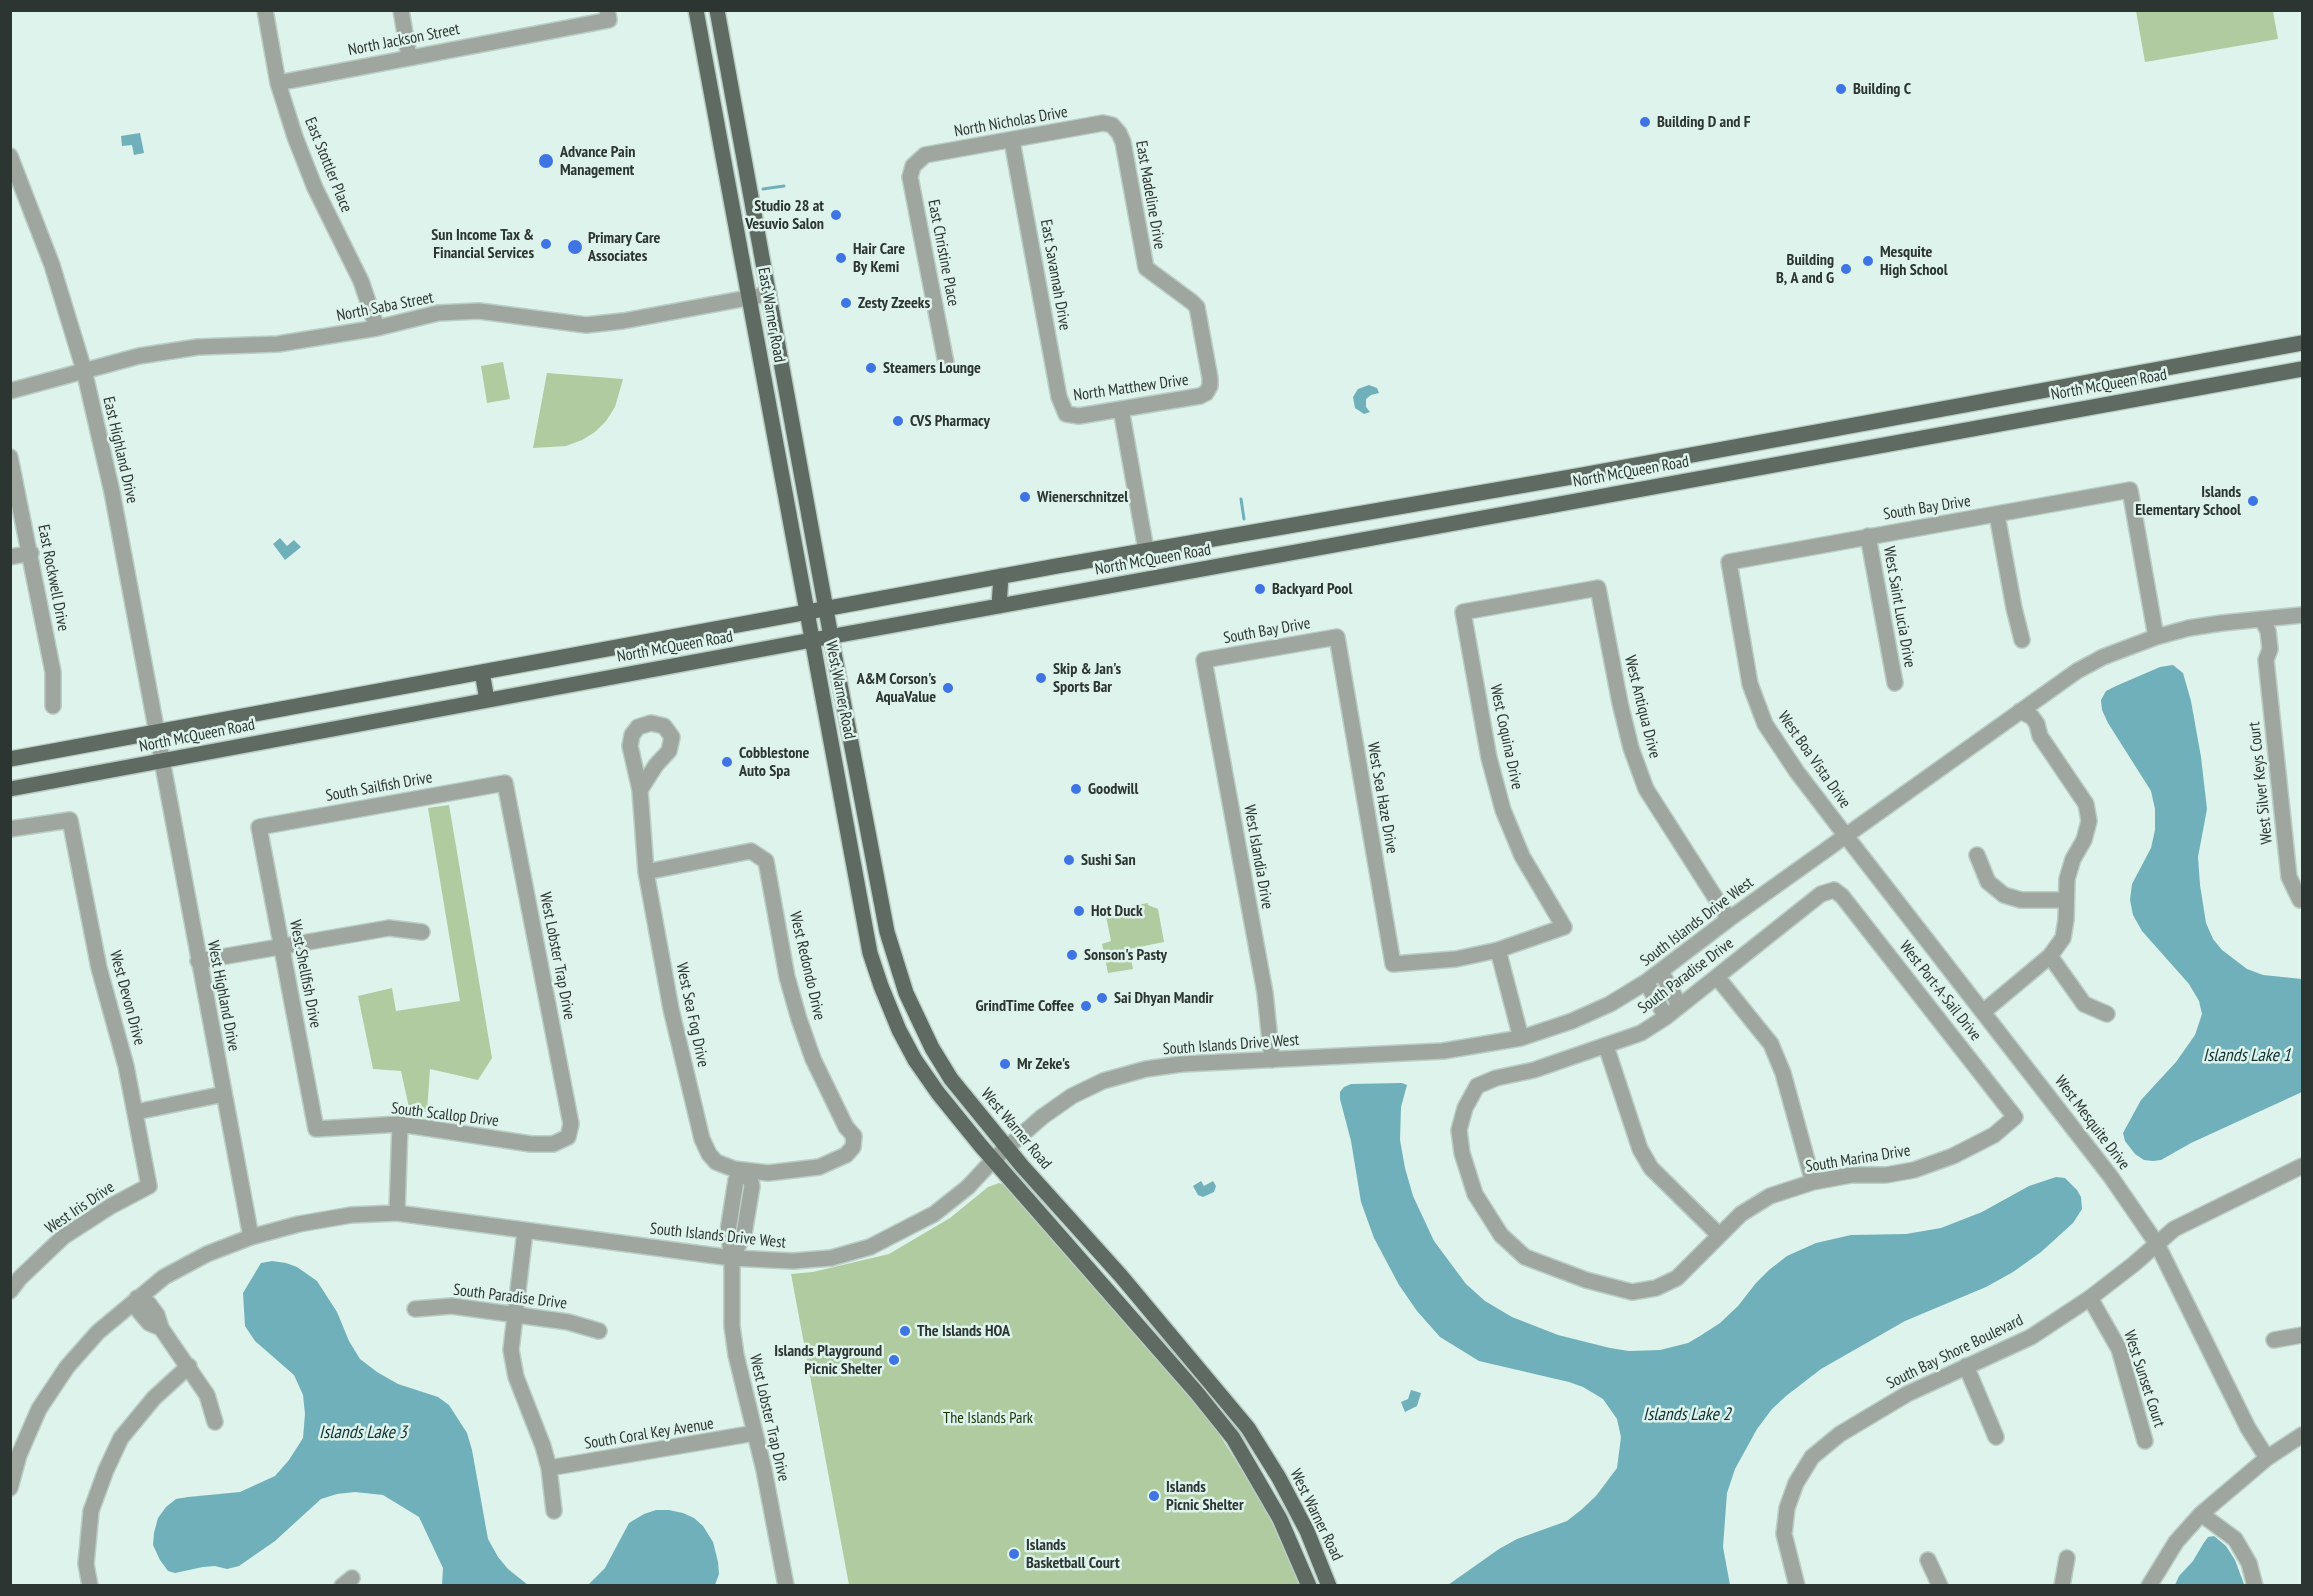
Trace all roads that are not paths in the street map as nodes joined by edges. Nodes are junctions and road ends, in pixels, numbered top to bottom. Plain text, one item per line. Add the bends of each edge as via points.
1 (265, 10) edge
2 (401, 10) edge
3 (696, 10) edge
4 (717, 10) edge
5 (608, 15) edge
6 (409, 57) junction
7 (278, 82) junction
8 (1103, 123) joint
9 (1012, 141) junction
10 (925, 155) joint
11 (10, 156) edge
12 (769, 294) junction
13 (750, 298) junction
14 (377, 328) junction
15 (2302, 343) edge
16 (946, 363) dead end
17 (2302, 369) edge
18 (84, 370) junction
19 (10, 391) edge
20 (1200, 396) joint
21 (1121, 409) junction
22 (1066, 414) joint
23 (10, 457) edge
24 (1997, 515) junction
25 (1868, 536) junction
26 (1146, 550) junction
27 (30, 554) junction
28 (10, 557) edge
29 (1729, 562) joint
30 (1001, 576) junction
31 (1152, 578) junction
32 (999, 606) junction
33 (1463, 612) joint
34 (2302, 615) edge
35 (2262, 620) junction
36 (829, 623) junction
37 (810, 626) junction
38 (2156, 637) junction
39 (1337, 638) joint
40 (2022, 640) dead end
41 (1204, 660) joint
42 (482, 672) junction
43 (1895, 683) dead end
44 (487, 700) junction
45 (53, 706) dead end
46 (2020, 711) junction
47 (156, 732) junction
48 (10, 759) edge
49 (161, 761) junction
50 (505, 783) joint
51 (10, 789) edge
52 (640, 790) dead end
53 (259, 826) joint
54 (10, 829) edge
55 (1846, 836) junction
56 (1977, 855) dead end
57 (646, 872) junction
58 (1834, 890) joint
59 (2065, 900) junction
60 (2300, 900) dead end
61 (1729, 919) junction
62 (422, 932) dead end
63 (887, 932) junction
64 (867, 936) junction
65 (281, 947) junction
66 (1498, 950) junction
67 (2050, 956) junction
68 (198, 961) junction
69 (1661, 972) junction
70 (1717, 976) junction
71 (1646, 982) junction
72 (1680, 1006) junction
73 (1983, 1012) junction
74 (2107, 1014) dead end
75 (1666, 1017) junction
76 (1521, 1038) junction
77 (1606, 1046) junction
78 (1272, 1060) junction
79 (224, 1094) junction
80 (136, 1112) junction
81 (2015, 1117) joint
82 (400, 1124) junction
83 (316, 1129) joint
84 (568, 1137) joint
85 (1007, 1148) junction
86 (994, 1159) junction
87 (2302, 1166) edge
88 (748, 1172) junction
89 (1813, 1182) junction
90 (149, 1186) joint
91 (397, 1213) junction
92 (525, 1231) junction
93 (1719, 1234) junction
94 (250, 1236) junction
95 (2157, 1245) junction
96 (732, 1258) junction
97 (1656, 1288) joint
98 (10, 1291) edge
99 (137, 1298) junction
100 (2090, 1298) junction
101 (415, 1309) dead end
102 (514, 1314) junction
103 (599, 1331) dead end
104 (2302, 1335) edge
105 (2274, 1340) dead end
106 (189, 1366) junction
107 (1966, 1366) junction
108 (215, 1422) dead end
109 (755, 1433) junction
110 (2302, 1436) edge
111 (1996, 1437) dead end
112 (2145, 1441) dead end
113 (2267, 1458) junction
114 (549, 1468) junction
115 (10, 1488) edge
116 (554, 1510) dead end
117 (2200, 1514) junction
118 (2067, 1558) dead end
119 (1928, 1560) dead end
120 (90, 1586) edge
121 (786, 1586) edge
122 (1309, 1586) edge
123 (1329, 1586) edge
124 (1797, 1586) edge
125 (1940, 1586) edge
126 (2062, 1586) edge
127 (2149, 1586) edge
128 (2255, 1586) edge

1 - 7 street, East Stottler Place
2 - 6 street
3 - 13 main road, East Warner Road
4 - 12 main road, East Warner Road
5 - 6 street, North Jackson Street
6 - 7 street, North Jackson Street
7 - 14 street, East Stottler Place via 315,188 361,281
8 - 9 street, North Nicholas Drive
8 - 20 street, East Madeline Drive via 1112,125 1123,142 1146,268 1192,302 1199,314 1210,378 1210,386
9 - 10 street, North Nicholas Drive
9 - 22 street, East Savannah Drive via 1059,397
10 - 16 street, East Christine Place via 913,166 910,177 920,265
11 - 18 street, East Highland Drive via 52,265
12 - 13 street, North Saba Street
12 - 36 main road, East Warner Road
13 - 14 street, North Saba Street via 586,325 479,311 438,313
13 - 37 main road, East Warner Road
14 - 18 street, North Saba Street via 278,344 191,348
15 - 26 main road, North McQueen Road via 1577,476
17 - 31 main road, North McQueen Road
18 - 19 street, North Saba Street
18 - 47 street, East Highland Drive via 112,492
20 - 21 street, North Matthew Drive
21 - 22 street, North Matthew Drive via 1079,416
21 - 26 street
23 - 27 street, East Rockwell Drive
24 - 25 street, South Bay Drive
24 - 38 street, South Bay Drive via 2130,490
24 - 40 street
25 - 29 street, South Bay Drive
25 - 43 street, West Saint Lucia Drive
26 - 30 main road, North McQueen Road
26 - 31 main road
27 - 28 street
27 - 45 street, East Rockwell Drive via 53,672
29 - 55 street, West Boa Vista Drive via 1749,684 1765,724
30 - 32 main road
30 - 36 main road, North McQueen Road
31 - 32 main road, North McQueen Road
32 - 36 main road, North McQueen Road
33 - 61 street, West Antiqua Drive via 1598,588 1620,703 1646,789
33 - 66 street, West Coquina Drive via 1489,758 1503,810 1522,856 1564,927
34 - 35 street, South Islands Drive West
35 - 38 street, South Islands Drive West via 2222,623
35 - 60 street, West Silver Keys Court via 2270,649 2266,660 2289,877
36 - 37 main road, North McQueen Road
36 - 37 main road, North McQueen Road
36 - 63 main road, West Warner Road
37 - 42 main road, North McQueen Road
37 - 44 main road, North McQueen Road
37 - 64 main road, West Warner Road
38 - 46 street, South Islands Drive West via 2077,671
39 - 41 street, South Bay Drive
39 - 66 street, West Sea Haze Drive via 1393,964 1456,959
41 - 78 street, West Islandia Drive via 1265,993
42 - 44 main road
42 - 47 main road, North McQueen Road
44 - 49 main road, North McQueen Road
46 - 55 street, South Islands Drive West
46 - 59 street via 2037,724 2040,736 2086,804 2089,821 2073,859
47 - 48 main road, North McQueen Road
47 - 49 street, East Highland Drive
49 - 51 main road, North McQueen Road
49 - 68 street, West Highland Drive
50 - 53 street, South Sailfish Drive
50 - 84 street, West Lobster Trap Drive via 571,1124
52 - 57 street, West Sea Fog Drive
53 - 65 street, West Shellfish Drive
54 - 80 street, West Devon Drive via 70,820 99,968
55 - 61 street, South Islands Drive West
55 - 73 street, West Mesquite Drive
56 - 59 street via 1988,882 2004,895 2021,900
57 - 88 street, West Sea Fog Drive via 671,1009 700,1128 716,1162
57 - 88 street, West Redondo Drive via 751,851 766,861 798,1019 813,1059 854,1136 853,1147 837,1161 784,1173
58 - 70 street, South Paradise Drive via 1821,894
58 - 81 street, West Port-A-Sail Drive
59 - 67 street via 2063,938
61 - 69 street, South Islands Drive West
62 - 65 street via 389,928
63 - 64 main road
63 - 85 main road, West Warner Road via 906,993 932,1048 951,1079
64 - 86 main road, West Warner Road via 881,986 915,1060
65 - 68 street
65 - 83 street, West Shellfish Drive
66 - 76 street
67 - 73 street
67 - 74 street via 2084,1004
68 - 79 street, West Highland Drive
69 - 71 street, South Islands Drive West
69 - 72 street
70 - 72 street, South Paradise Drive
70 - 89 street via 1771,1044 1783,1073
71 - 75 street
71 - 76 street, South Islands Drive West via 1610,1004
72 - 75 street, South Paradise Drive
73 - 95 street, West Mesquite Drive via 2098,1157
75 - 77 street, South Paradise Drive via 1641,1033
76 - 78 street, South Islands Drive West via 1443,1051
77 - 93 street via 1640,1149 1651,1168
77 - 97 street, South Paradise Drive via 1477,1086 1459,1130 1462,1153 1475,1194 1501,1235 1525,1257 1632,1292
78 - 85 street, South Islands Drive West via 1182,1064 1103,1081 1072,1096
79 - 80 street
79 - 94 street, West Highland Drive
80 - 90 street, West Devon Drive
81 - 89 street, South Marina Drive via 1994,1136 1914,1170
82 - 83 street, South Scallop Drive
82 - 84 street, South Scallop Drive via 531,1144 553,1144
82 - 91 street
85 - 86 street, South Islands Drive West
85 - 123 main road, West Warner Road via 1248,1428 1307,1531
86 - 96 street, South Islands Drive West via 968,1187 934,1214 870,1247 831,1258 800,1261
86 - 122 main road, West Warner Road via 1233,1438 1280,1519
87 - 95 street, South Bay Shore Boulevard via 2174,1229
88 - 96 street via 752,1186 744,1234
89 - 93 street, South Marina Drive via 1770,1196
90 - 98 street, West Iris Drive via 63,1237
91 - 92 street, South Islands Drive West
91 - 94 street, South Islands Drive West via 351,1215
92 - 96 street, South Islands Drive West
92 - 102 street
93 - 97 street, South Marina Drive via 1677,1278
94 - 99 street, South Islands Drive West via 164,1277
95 - 100 street, South Bay Shore Boulevard
95 - 113 street, West Mesquite Drive via 2248,1428
96 - 109 street, West Lobster Trap Drive via 732,1326
99 - 106 street via 158,1315 161,1328
99 - 115 street, South Islands Drive West via 98,1332 67,1367 39,1408
100 - 107 street, South Bay Shore Boulevard via 2031,1337
100 - 112 street, West Sunset Court via 2119,1349
101 - 102 street, South Paradise Drive via 452,1306
102 - 103 street, South Paradise Drive
102 - 114 street via 511,1350 516,1377
104 - 105 street
106 - 108 street via 207,1395
106 - 120 street via 154,1398 121,1438 106,1470 91,1511 86,1564
107 - 111 street
107 - 124 street, South Bay Shore Boulevard via 1907,1394 1840,1434 1812,1457 1787,1508 1784,1534
109 - 114 street, South Coral Key Avenue
109 - 121 street, West Lobster Trap Drive
110 - 113 street
113 - 117 street
114 - 116 street
117 - 127 street via 2176,1542
117 - 128 street via 2235,1539
118 - 126 street
119 - 125 street

